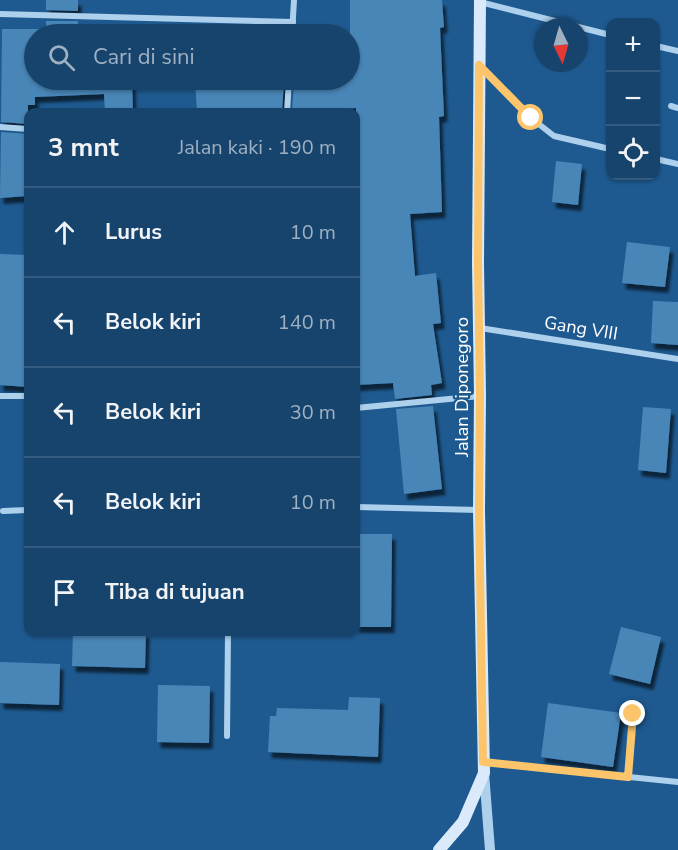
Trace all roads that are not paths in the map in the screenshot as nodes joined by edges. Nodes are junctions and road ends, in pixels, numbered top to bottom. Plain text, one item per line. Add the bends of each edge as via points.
1 (294, 0) edge
2 (480, 1) edge
3 (0, 14) edge
4 (293, 22) joint
5 (606, 33) edge
6 (660, 47) edge
7 (678, 51) edge
8 (479, 65) junction
9 (288, 90) edge
10 (287, 108) edge
11 (0, 127) edge
12 (24, 129) edge
13 (606, 148) edge
14 (660, 160) edge
15 (678, 164) edge
16 (480, 327) junction
17 (678, 359) edge
18 (0, 396) edge
19 (24, 396) edge
20 (480, 396) junction
21 (360, 408) edge
22 (360, 507) edge
23 (24, 510) edge
24 (479, 510) junction
25 (3, 511) dead end
26 (228, 636) edge
27 (633, 714) dead end
28 (227, 736) dead end
29 (484, 767) junction
30 (628, 777) junction
31 (678, 782) edge
32 (439, 850) edge
33 (490, 850) edge

1 - 4 street
2 - 5 street
2 - 8 main road, Jalan Diponegoro
3 - 4 street
6 - 7 street
8 - 13 street via 531,118 555,136
8 - 16 main road, Jalan Diponegoro
9 - 10 street
11 - 12 street
14 - 15 street
16 - 17 street, Gang VIII
16 - 20 main road, Jalan Diponegoro
18 - 19 street
20 - 21 street
20 - 24 main road, Jalan Diponegoro
22 - 24 street
23 - 25 street
24 - 29 main road, Jalan Diponegoro
26 - 28 street
27 - 30 lane
29 - 30 street
29 - 32 main road via 463,822
29 - 33 street
30 - 31 street

